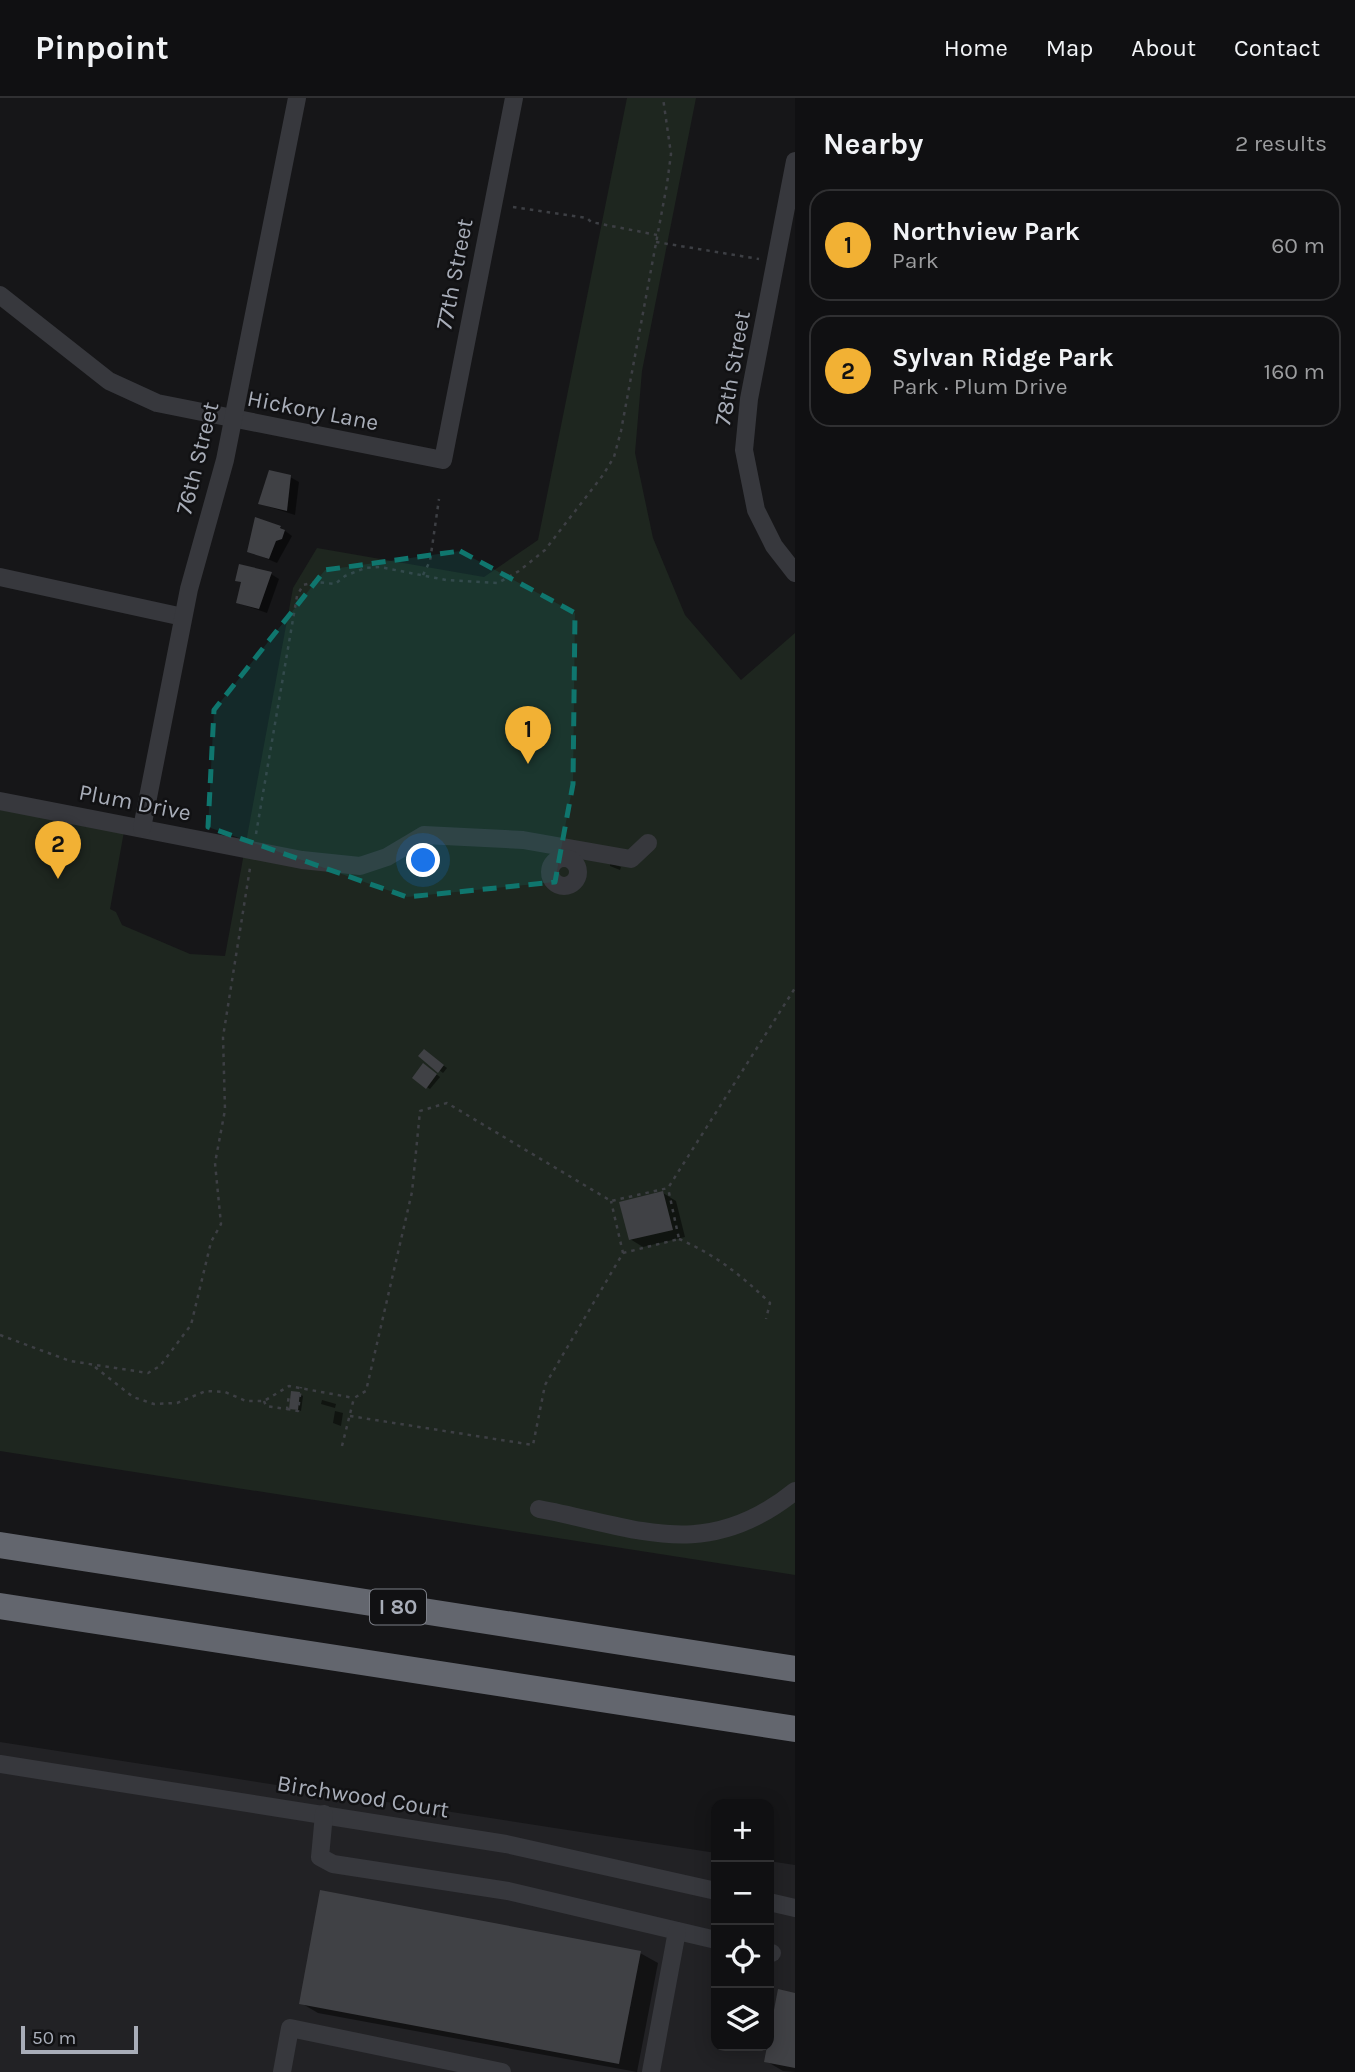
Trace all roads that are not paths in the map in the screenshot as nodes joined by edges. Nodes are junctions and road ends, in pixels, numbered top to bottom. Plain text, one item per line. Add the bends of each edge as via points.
1 (297, 98) edge
2 (514, 98) edge
3 (795, 161) edge
4 (0, 295) edge
5 (233, 419) junction
6 (443, 460) joint
7 (795, 573) edge
8 (0, 578) edge
9 (183, 617) junction
10 (0, 801) edge
11 (142, 828) junction
12 (648, 843) dead end
13 (795, 1491) edge
14 (539, 1509) dead end
15 (0, 1545) edge
16 (0, 1606) edge
17 (795, 1669) edge
18 (795, 1729) edge
19 (0, 1764) edge
20 (324, 1814) junction
21 (711, 1890) edge
22 (774, 1903) edge
23 (795, 1908) edge
24 (677, 1931) junction
25 (711, 1939) edge
26 (282, 2072) edge
27 (502, 2072) edge
28 (650, 2072) edge

1 - 5 street, 76th Street
2 - 6 street, 77th Street
3 - 7 street, 78th Street via 749,399 744,450 756,510 774,546
4 - 5 street, Hickory Lane via 87,365 131,393
5 - 6 street, Hickory Lane
5 - 9 street, 76th Street
8 - 9 street
9 - 11 street, 76th Street
10 - 11 street, Plum Drive
11 - 12 street, Plum Drive via 360,866 387,857 424,835 523,840 567,854 631,859
13 - 14 street via 751,1518 710,1532 673,1536 628,1531
15 - 17 highway, I 80
16 - 18 highway
19 - 20 street, Birchwood Court
20 - 21 street, Birchwood Court via 506,1844
20 - 24 street via 320,1857 333,1864 508,1891
22 - 23 street
24 - 25 street
24 - 28 street
26 - 27 street via 290,2028

